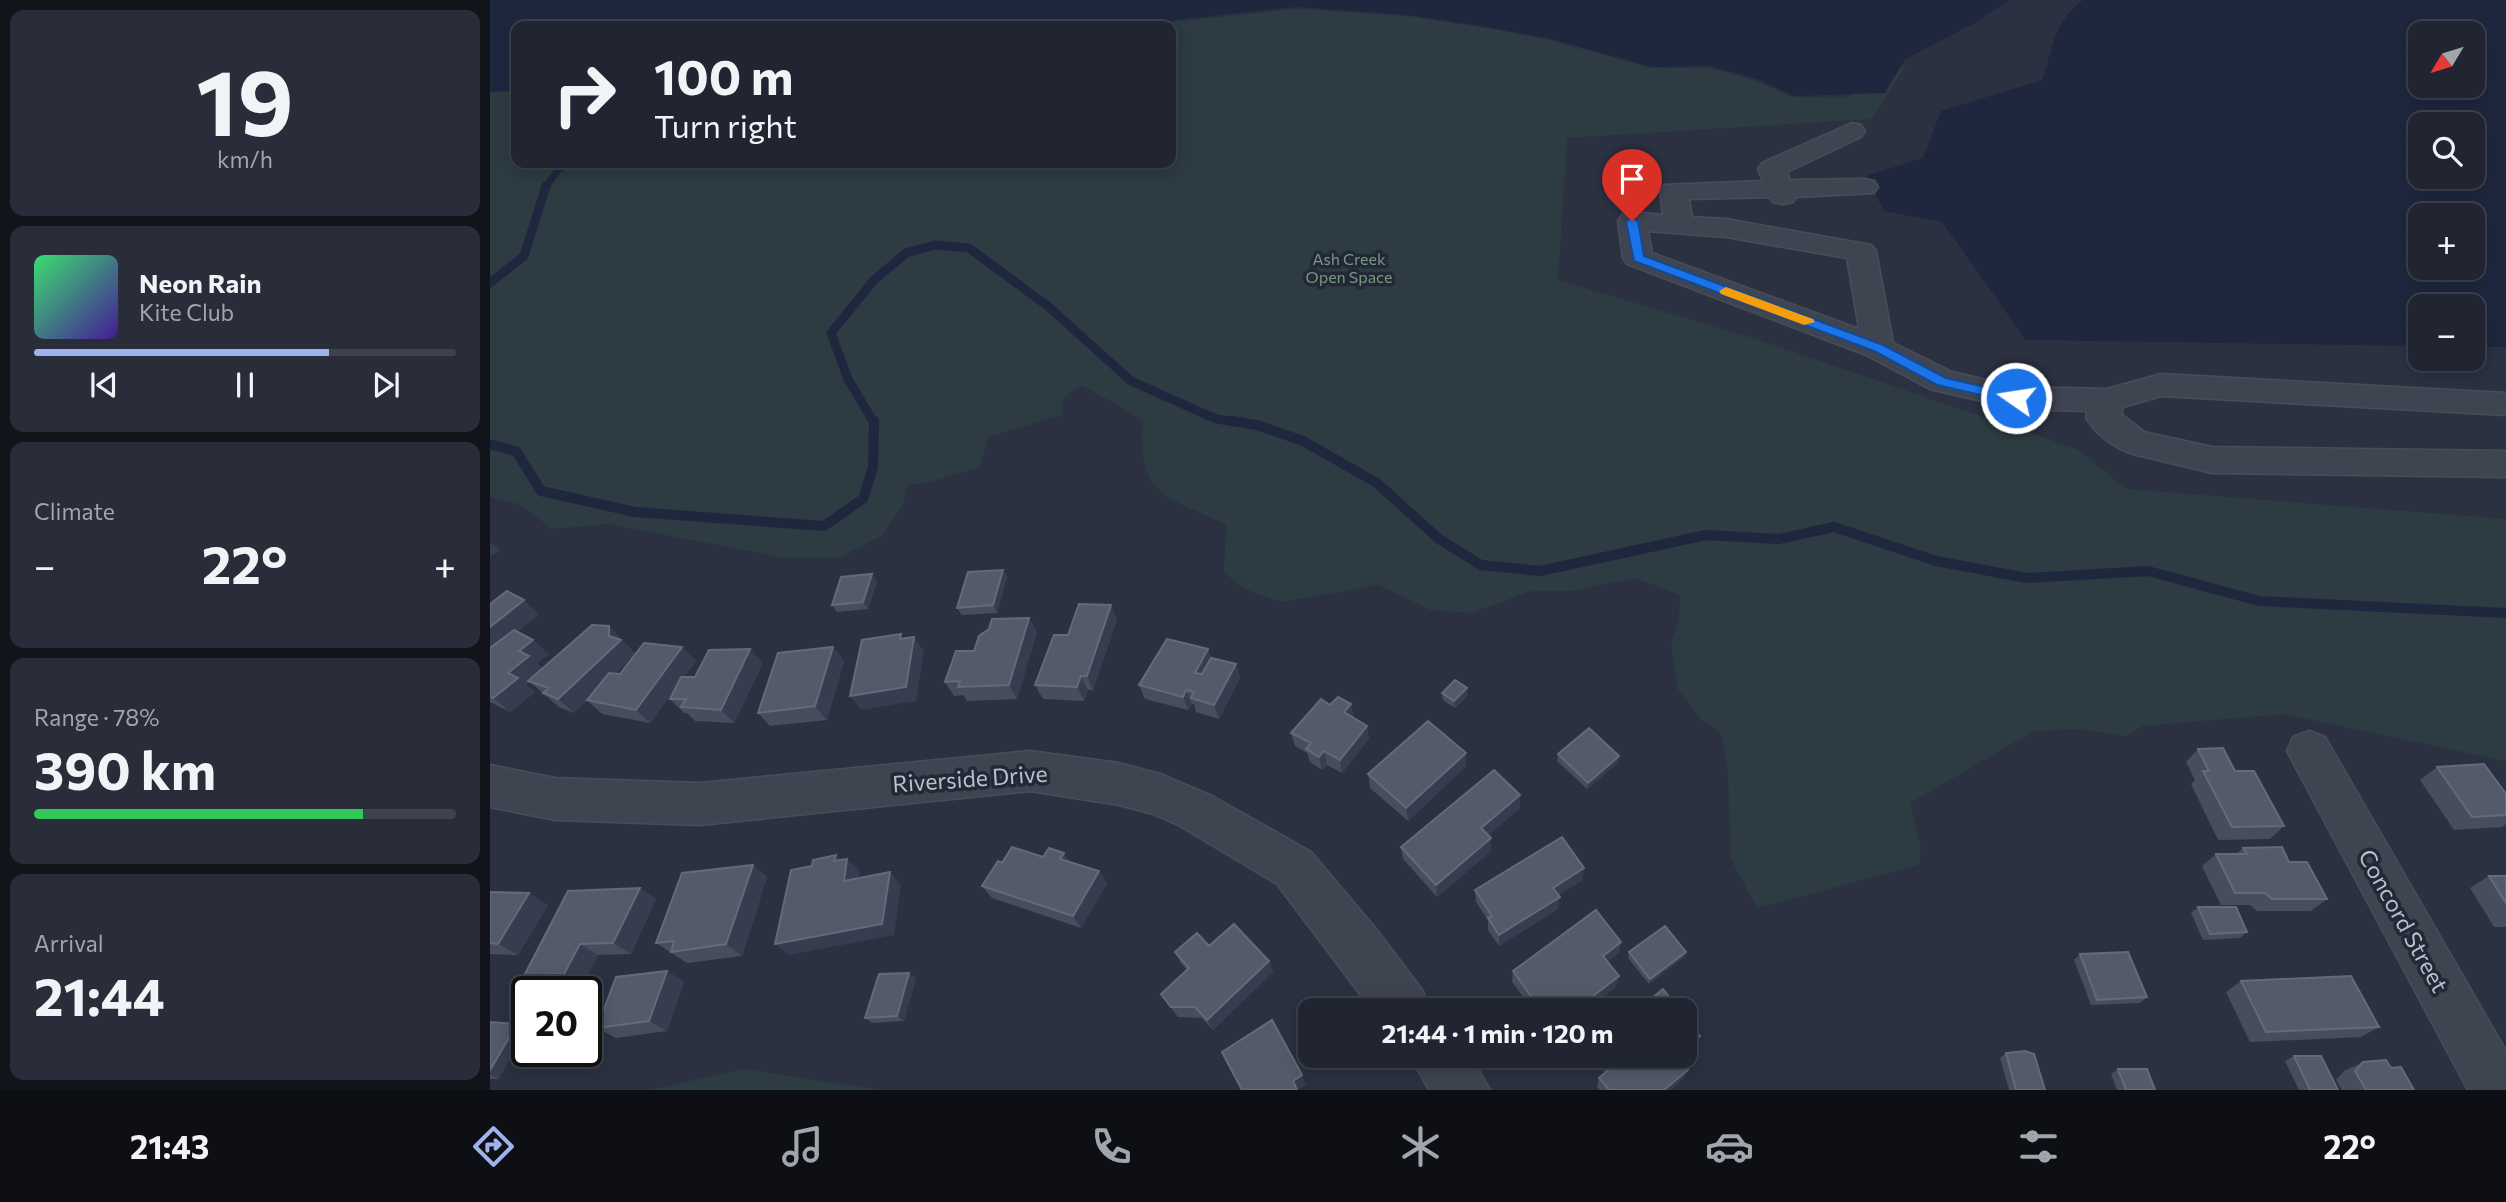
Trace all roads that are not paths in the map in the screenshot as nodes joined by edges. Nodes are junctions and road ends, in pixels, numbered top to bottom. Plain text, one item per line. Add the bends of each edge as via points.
1 (1852, 131) dead end
2 (1864, 187) dead end
3 (1781, 192) junction
4 (1679, 226) junction
5 (1878, 348) junction
6 (2107, 401) junction
7 (2506, 404) edge
8 (2506, 464) edge
9 (2309, 751) dead end
10 (490, 786) edge
11 (1395, 998) edge
12 (1446, 1068) edge
13 (1462, 1090) edge
14 (2498, 1090) edge

1 - 3 street via 1772,169
2 - 3 street
3 - 4 street via 1674,191
4 - 5 street via 1726,228 1861,251
4 - 5 street via 1632,221 1639,258
5 - 6 street via 1942,381 1966,387 2016,398
6 - 7 street via 2161,385
6 - 8 street via 2102,418 2133,442 2212,460
9 - 14 street, Concord Street
10 - 11 street, Riverside Drive via 555,799 700,804 1030,771 1119,784 1196,811 1294,869
12 - 13 street

